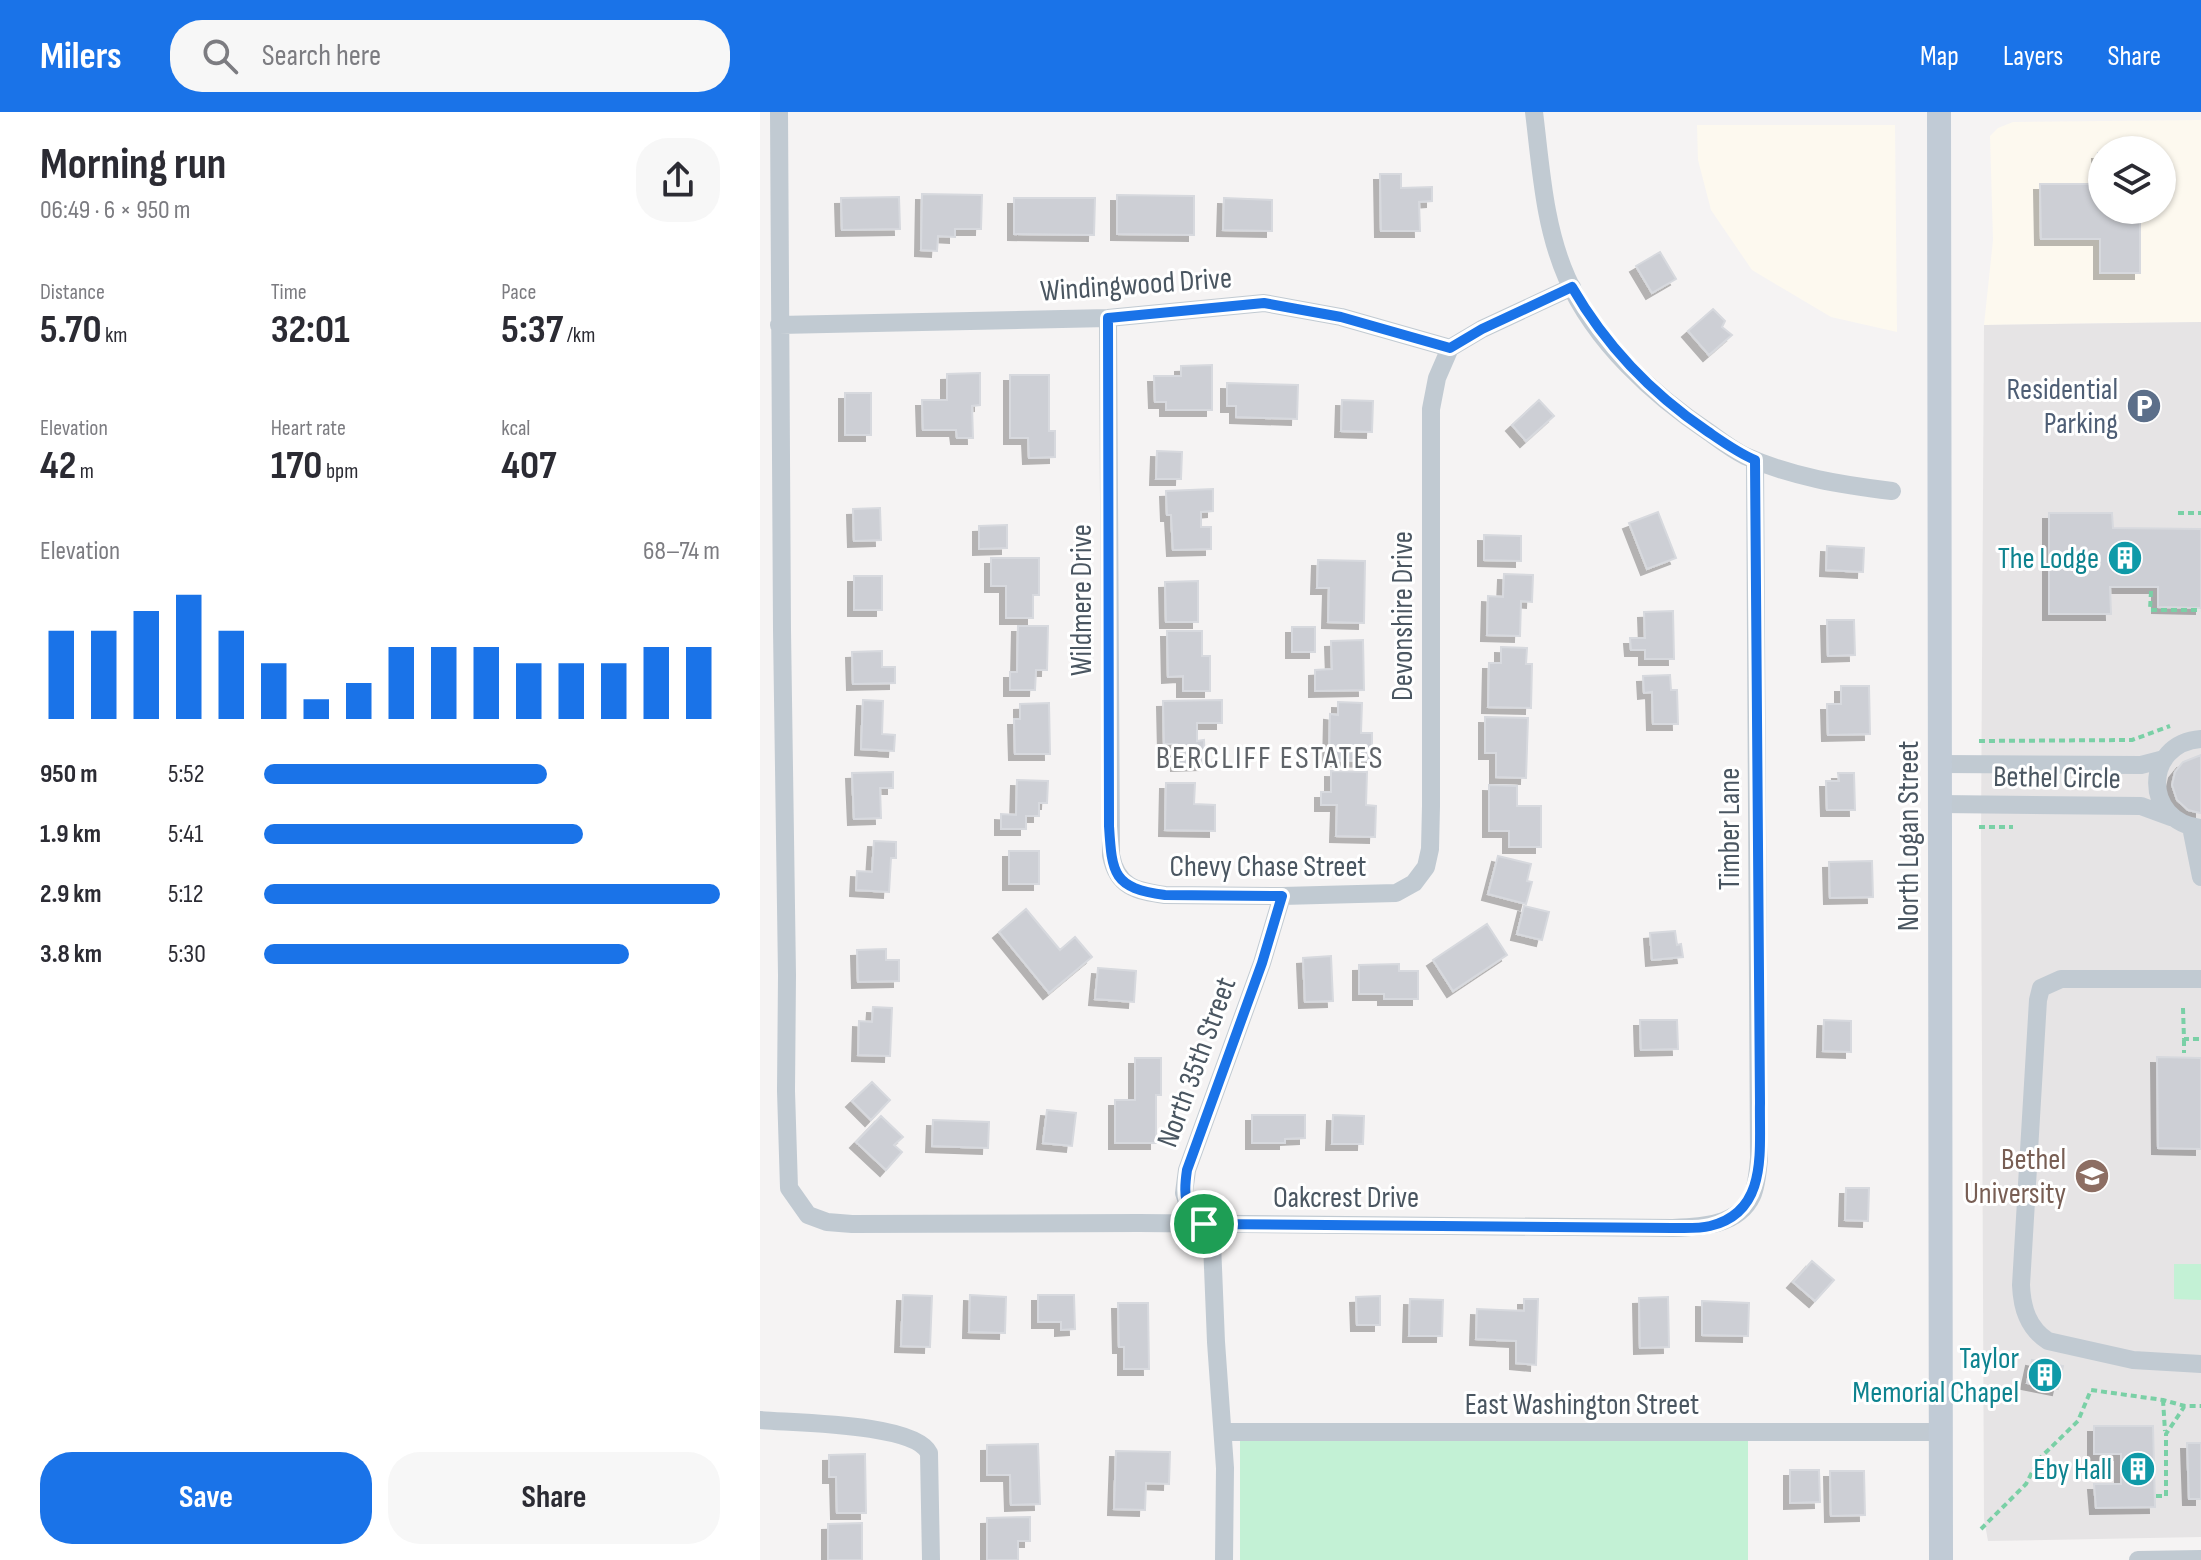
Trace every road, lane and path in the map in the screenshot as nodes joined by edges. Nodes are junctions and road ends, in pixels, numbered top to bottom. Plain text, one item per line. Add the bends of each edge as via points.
1 (779, 112) edge
2 (1534, 112) edge
3 (1939, 112) edge
4 (1572, 287) junction
5 (1108, 318) junction
6 (779, 325) junction
7 (1450, 348) junction
8 (1755, 460) junction
9 (1892, 491) dead end
10 (2178, 513) dead end
11 (2201, 513) edge
12 (2151, 591) dead end
13 (2201, 610) edge
14 (2177, 723) dead end
15 (2201, 739) edge
16 (1979, 741) dead end
17 (2164, 759) junction
18 (1940, 764) junction
19 (1940, 804) junction
20 (2171, 817) junction
21 (1979, 827) dead end
22 (2025, 827) dead end
23 (2196, 828) edge
24 (2201, 877) edge
25 (1121, 880) joint
26 (1414, 883) joint
27 (1282, 896) junction
28 (2201, 979) edge
29 (2183, 1008) dead end
30 (2184, 1039) junction
31 (2201, 1039) edge
32 (2184, 1053) dead end
33 (1752, 1197) joint
34 (1204, 1224) junction
35 (2201, 1364) edge
36 (2163, 1400) junction
37 (2185, 1406) junction
38 (2201, 1406) edge
39 (760, 1420) edge
40 (1224, 1432) junction
41 (1941, 1432) junction
42 (2166, 1434) junction
43 (2156, 1496) dead end
44 (1981, 1529) dead end
45 (2201, 1559) edge
46 (931, 1560) edge
47 (1224, 1560) edge
48 (1941, 1560) edge
49 (2138, 1560) edge

1 - 6 street
2 - 4 street via 1542,188
3 - 18 street, North Logan Street
4 - 7 street
4 - 8 street via 1592,322 1651,389
5 - 6 street, Windingwood Drive
5 - 7 street, Windingwood Drive via 1264,303 1341,317
5 - 25 street, Wildmere Drive via 1109,826 1114,871
6 - 34 street, Oakcrest Drive via 789,1188 808,1215 827,1222
7 - 26 street, Devonshire Drive via 1431,409 1430,849 1426,867
8 - 9 street via 1787,472
8 - 33 street, Timber Lane via 1760,1103
10 - 11 path
12 - 13 path via 2150,610
14 - 16 path via 2132,740
15 - 17 street, Bethel Circle via 2184,742
17 - 18 street, Bethel Circle via 2141,765
17 - 20 street, Bethel Circle via 2157,785 2160,802
18 - 19 street, North Logan Street
19 - 20 street, Bethel Circle via 2141,806
19 - 41 street, North Logan Street
20 - 23 street, Bethel Circle
21 - 22 path
23 - 24 street, Bethel Circle
25 - 27 street, Chevy Chase Street via 1165,895
26 - 27 street, Chevy Chase Street via 1396,893
27 - 34 street, North 35th Street via 1187,1170 1184,1193 1190,1211
28 - 35 street via 2061,979 2041,988 2021,1302 2038,1334 2048,1341 2133,1360
29 - 30 path
30 - 31 path
30 - 32 path
33 - 34 street, Oakcrest Drive via 1737,1214 1710,1226 1684,1228
34 - 40 street, North 35th Street via 1212,1243
36 - 37 path
36 - 42 path
36 - 44 path via 2091,1390 2078,1421
37 - 38 path
37 - 42 path
39 - 46 street via 890,1432 926,1447
40 - 41 street, East Washington Street
40 - 47 street, North 35th Street
41 - 48 street, North Logan Street
42 - 43 path via 2166,1496
45 - 49 street

